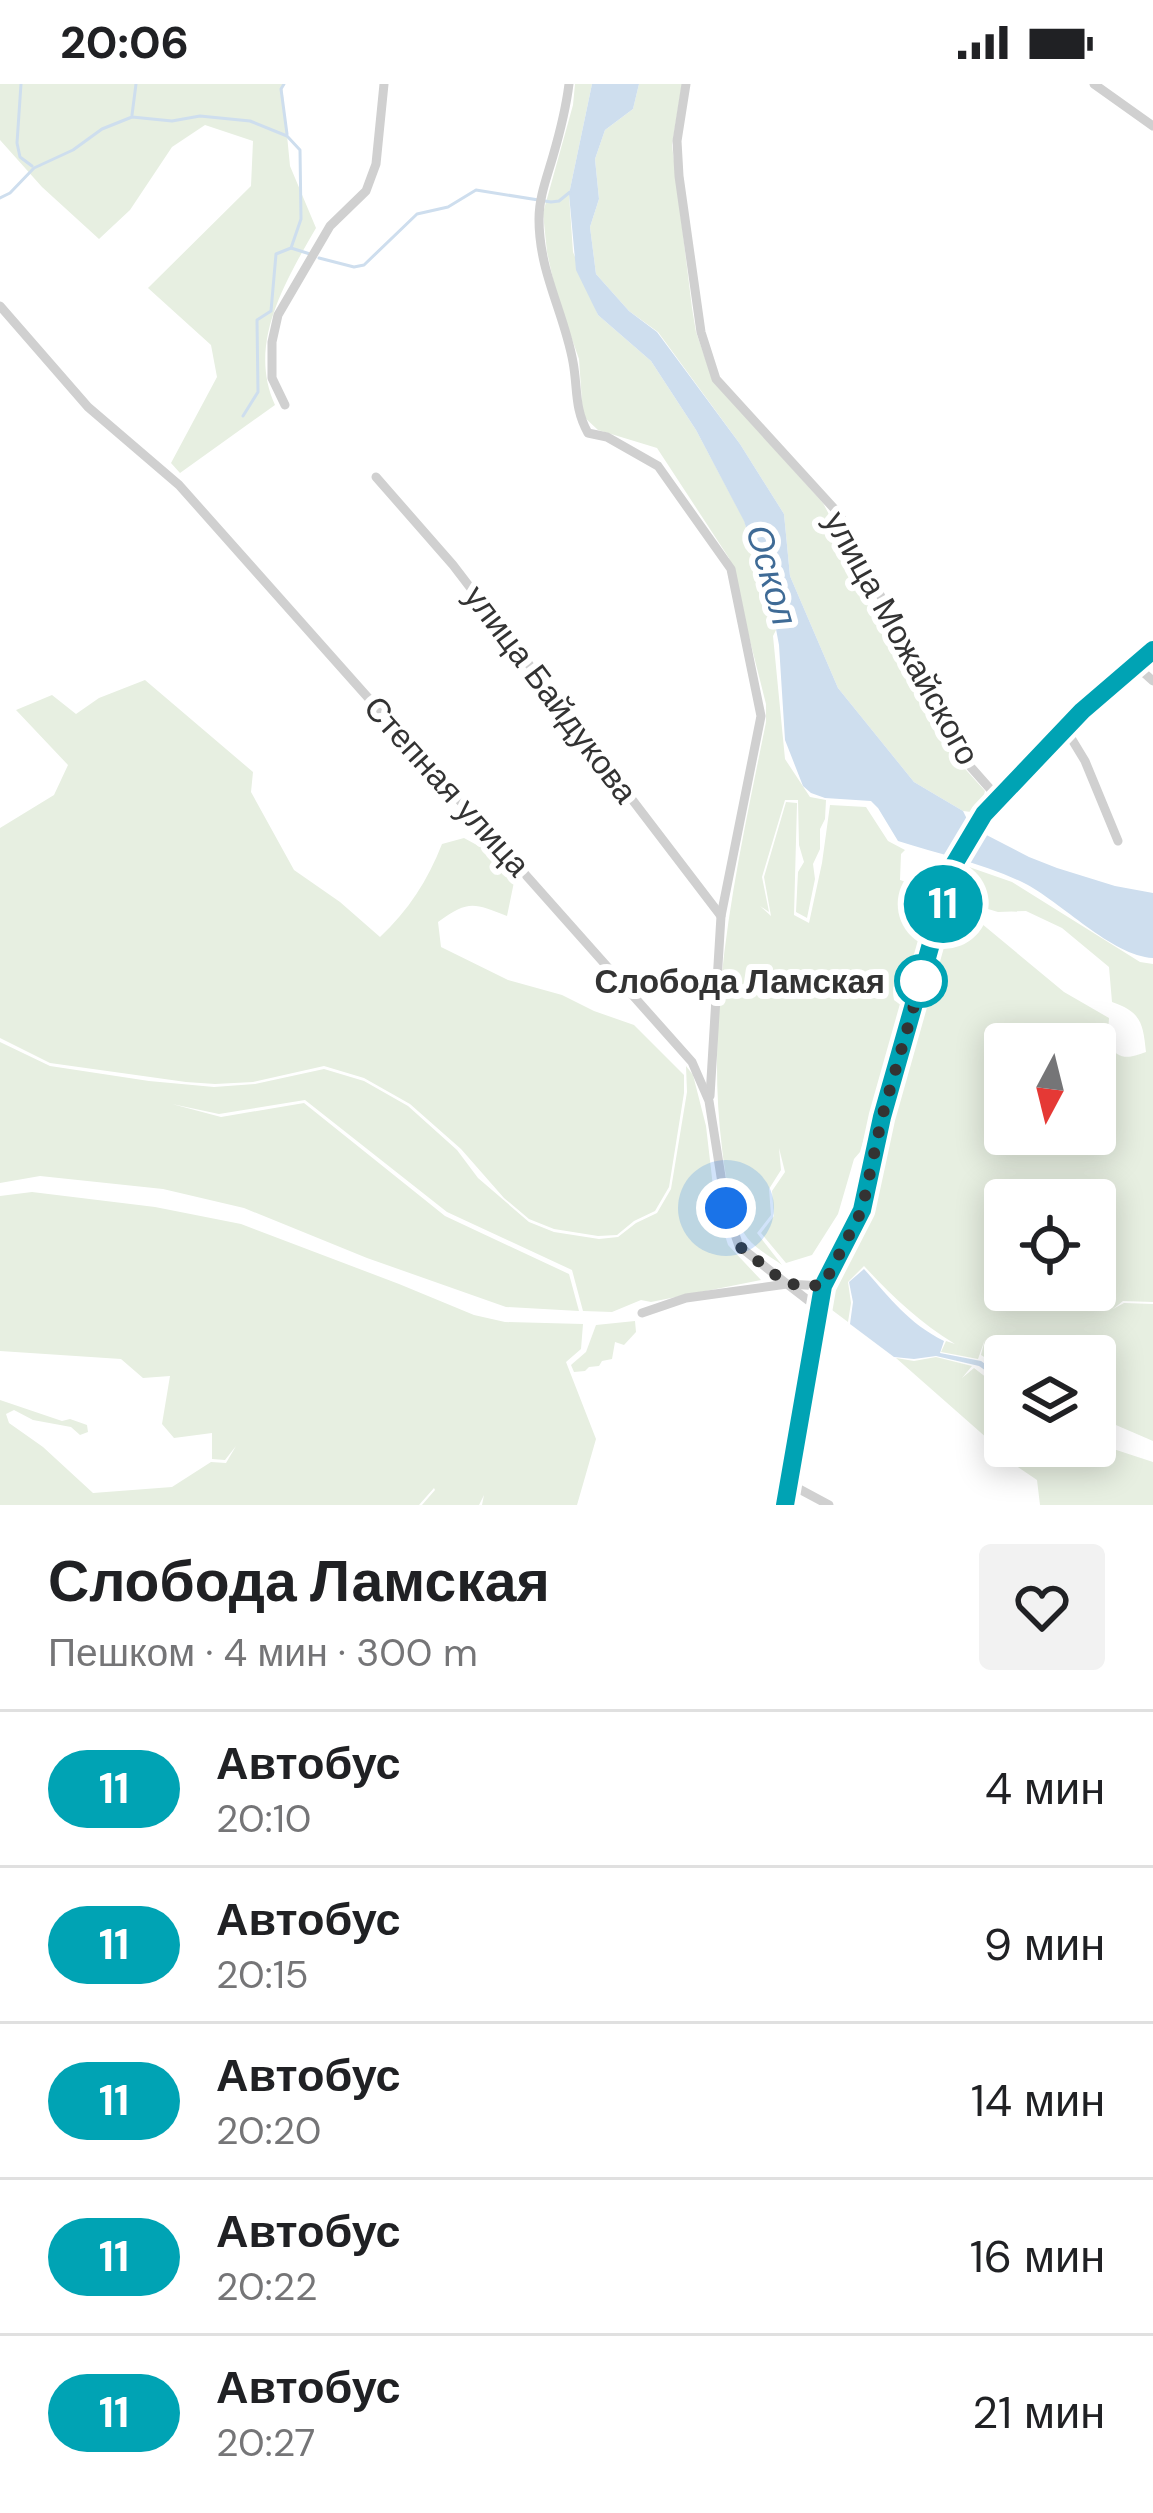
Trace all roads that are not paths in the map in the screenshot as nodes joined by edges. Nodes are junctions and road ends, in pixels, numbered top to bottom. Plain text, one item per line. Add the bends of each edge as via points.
1 (384, 84) edge
2 (569, 84) edge
3 (686, 84) edge
4 (1094, 84) edge
5 (1153, 127) edge
6 (0, 306) edge
7 (285, 405) dead end
8 (376, 477) dead end
9 (1153, 650) edge
10 (1134, 664) junction
11 (1153, 682) edge
12 (1065, 728) junction
13 (999, 799) junction
14 (1118, 841) dead end
15 (721, 916) junction
16 (709, 1101) junction
17 (787, 1284) junction
18 (823, 1286) junction
19 (818, 1308) junction
20 (642, 1312) dead end
21 (788, 1483) junction
22 (785, 1505) edge
23 (829, 1505) edge

1 - 7 street via 366,191 329,226 278,315 272,378
2 - 15 street via 539,216 579,416 588,433 658,466 730,569 760,716
3 - 13 street, улица Можайского via 679,176 701,332 716,379 840,515 961,756
4 - 5 street
6 - 16 street, Степная улица via 88,407 179,485 692,1062
8 - 15 street, улица Байдукова via 453,565
9 - 10 main road
10 - 11 street
10 - 12 main road
12 - 13 main road
12 - 14 street
13 - 18 main road via 953,866 862,1210
15 - 16 street
16 - 17 street, Степная улица via 739,1246
17 - 18 street
17 - 19 street, Степная улица
17 - 20 street
18 - 19 main road
19 - 21 main road
21 - 22 main road
21 - 23 street

